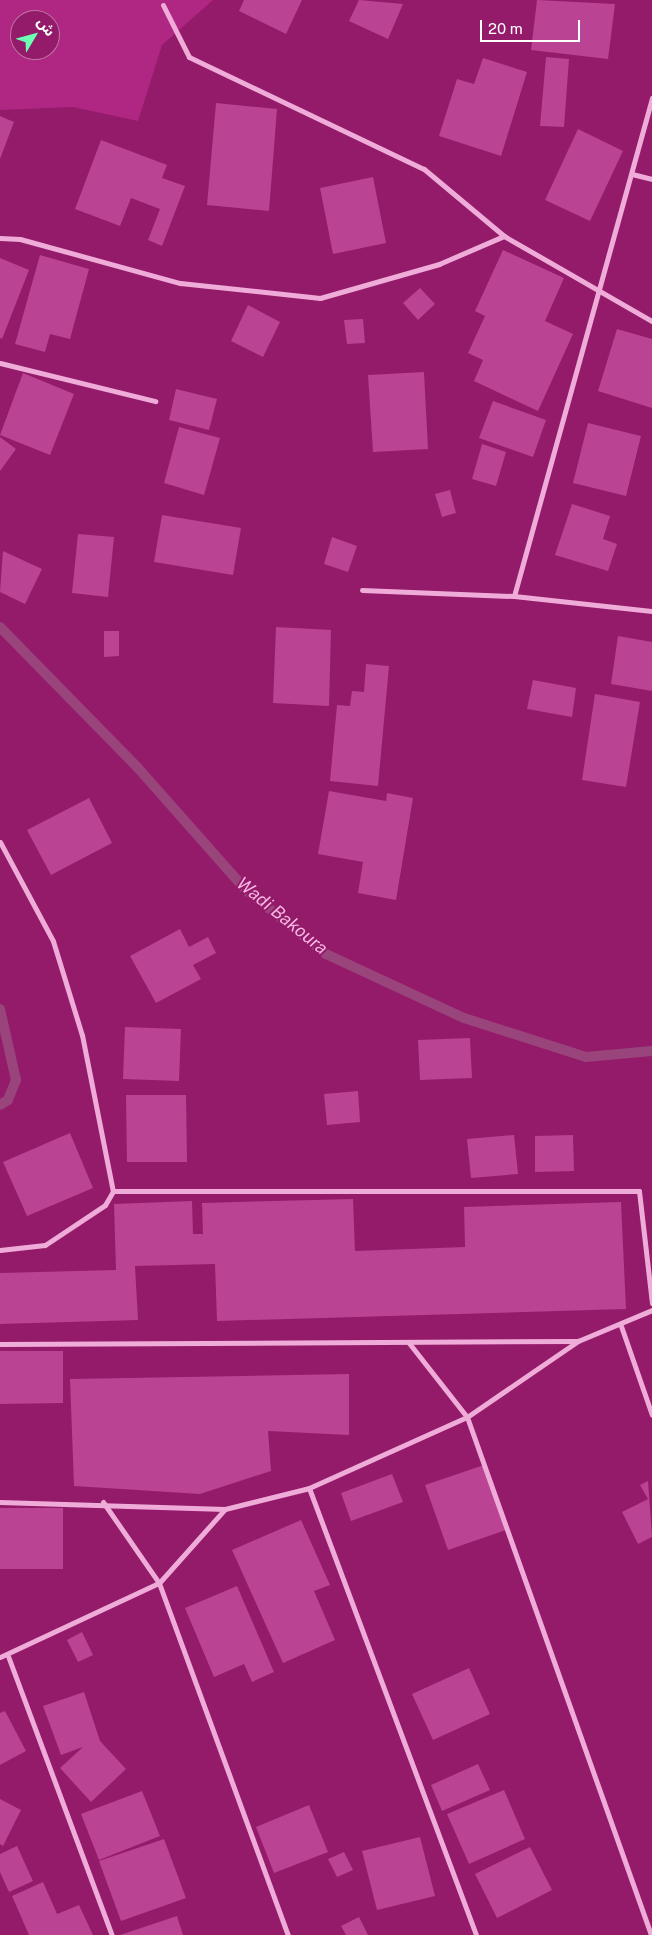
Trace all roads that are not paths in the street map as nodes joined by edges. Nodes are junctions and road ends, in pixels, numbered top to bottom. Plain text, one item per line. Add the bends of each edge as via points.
1 (163, 5) dead end
2 (652, 98) edge
3 (632, 174) junction
4 (652, 179) edge
5 (504, 236) junction
6 (0, 238) edge
7 (600, 289) junction
8 (652, 321) edge
9 (0, 363) edge
10 (155, 401) dead end
11 (362, 590) dead end
12 (514, 596) junction
13 (652, 611) edge
14 (0, 842) edge
15 (113, 1191) junction
16 (0, 1250) edge
17 (652, 1303) edge
18 (652, 1310) edge
19 (622, 1326) junction
20 (578, 1341) junction
21 (409, 1343) junction
22 (0, 1344) edge
23 (652, 1415) edge
24 (467, 1417) junction
25 (309, 1488) junction
26 (0, 1502) edge
27 (103, 1502) junction
28 (225, 1509) junction
29 (159, 1583) junction
30 (8, 1656) junction
31 (0, 1657) edge
32 (112, 1935) edge
33 (288, 1935) edge
34 (476, 1935) edge
35 (651, 1935) edge

1 - 5 street via 189,57 424,169
2 - 3 street
3 - 4 street
3 - 7 street
5 - 6 street via 439,264 320,298 180,283 20,239
5 - 7 street
7 - 8 street
7 - 12 street
9 - 10 street
11 - 12 street
12 - 13 street
14 - 15 street via 53,941 82,1035
15 - 16 street via 105,1205 45,1245
15 - 17 street via 639,1191
18 - 19 street
19 - 20 street
19 - 23 street
20 - 21 street
20 - 24 street
21 - 22 street
21 - 24 street
24 - 25 street
24 - 35 street
25 - 28 street
25 - 34 street
26 - 27 street
27 - 28 street
27 - 29 street
28 - 29 street
29 - 30 street
29 - 33 street
30 - 31 street
30 - 32 street

